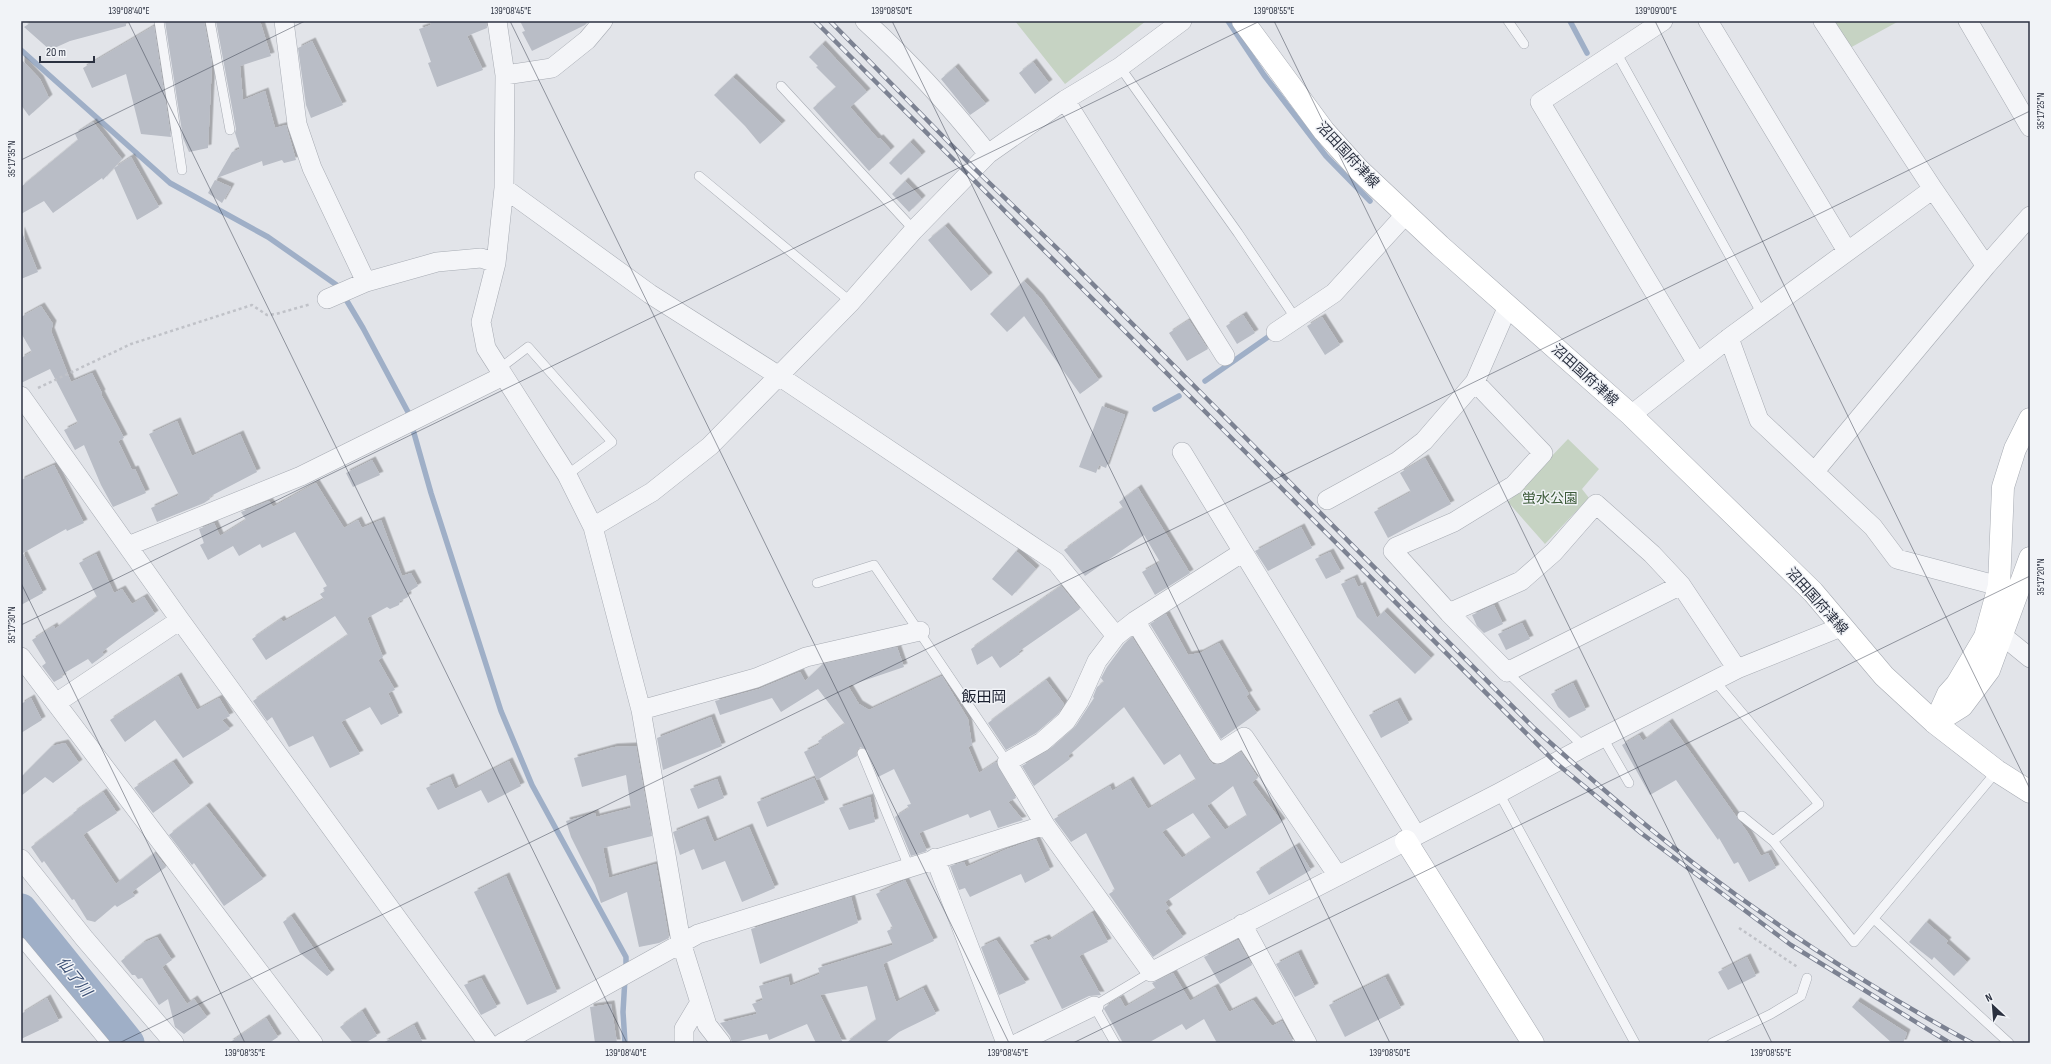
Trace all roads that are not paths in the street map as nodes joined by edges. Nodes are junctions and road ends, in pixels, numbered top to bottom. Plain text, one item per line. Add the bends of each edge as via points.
1 (159, 21) edge
2 (210, 21) edge
3 (284, 21) edge
4 (497, 21) edge
5 (603, 21) edge
6 (865, 21) edge
7 (1182, 21) edge
8 (1243, 21) edge
9 (1508, 21) edge
10 (1663, 21) edge
11 (1708, 21) edge
12 (1823, 21) edge
13 (1968, 21) edge
14 (1524, 44) dead end
15 (1616, 52) junction
16 (1120, 67) junction
17 (505, 75) junction
18 (781, 86) dead end
19 (1065, 100) junction
20 (2030, 127) edge
21 (230, 130) dead end
22 (988, 154) junction
23 (182, 170) dead end
24 (699, 176) dead end
25 (504, 188) junction
26 (1933, 189) junction
27 (1406, 214) junction
28 (2030, 216) edge
29 (914, 230) junction
30 (1847, 251) junction
31 (496, 263) junction
32 (1986, 266) junction
33 (850, 302) junction
34 (1508, 306) junction
35 (1762, 314) junction
36 (1296, 319) junction
37 (1276, 332) dead end
38 (1729, 338) junction
39 (1225, 356) dead end
40 (1697, 363) junction
41 (501, 373) junction
42 (779, 376) junction
43 (1475, 382) junction
44 (21, 396) edge
45 (1631, 415) junction
46 (2030, 419) edge
47 (1182, 452) dead end
48 (1815, 471) junction
49 (567, 476) junction
50 (1327, 500) dead end
51 (593, 527) junction
52 (128, 546) junction
53 (1243, 552) junction
54 (2030, 558) edge
55 (817, 583) dead end
56 (1681, 585) junction
57 (1999, 586) junction
58 (1449, 613) junction
59 (180, 620) junction
60 (1135, 621) junction
61 (1841, 626) junction
62 (920, 631) junction
63 (1116, 636) junction
64 (2003, 636) junction
65 (21, 657) edge
66 (2030, 658) edge
67 (1737, 670) junction
68 (1507, 672) junction
69 (1715, 681) junction
70 (56, 703) junction
71 (641, 710) junction
72 (1935, 723) junction
73 (1603, 738) junction
74 (1584, 747) junction
75 (862, 753) dead end
76 (1007, 762) junction
77 (1996, 771) junction
78 (1629, 783) dead end
79 (2030, 792) edge
80 (1499, 793) junction
81 (1742, 816) dead end
82 (1045, 825) junction
83 (1411, 838) junction
84 (1773, 841) junction
85 (935, 858) junction
86 (21, 859) edge
87 (909, 867) junction
88 (1338, 876) junction
89 (1874, 919) junction
90 (1242, 924) junction
91 (21, 942) edge
92 (681, 942) junction
93 (1151, 972) junction
94 (1807, 978) road end
95 (699, 1004) junction
96 (1094, 1006) junction
97 (105, 1043) edge
98 (174, 1043) edge
99 (313, 1043) edge
100 (488, 1043) edge
101 (502, 1043) edge
102 (684, 1043) edge
103 (721, 1043) edge
104 (1006, 1043) edge
105 (1018, 1043) edge
106 (1114, 1043) edge
107 (1307, 1043) edge
108 (1533, 1043) edge
109 (1634, 1043) edge
110 (1712, 1043) edge
111 (2009, 1043) edge

1 - 23 lane
2 - 21 lane
3 - 31 street via 297,124 312,168 344,291 437,262 481,258
4 - 17 street
5 - 17 street via 587,40 552,68
6 - 22 street via 957,115
7 - 16 street
8 - 27 main road, 沼田国府津線 via 1324,131 1359,170
9 - 14 lane
10 - 15 street
11 - 30 street
12 - 26 street
13 - 20 street
15 - 35 lane
15 - 40 street via 1540,102
16 - 19 street
16 - 36 lane
17 - 25 street
18 - 29 lane
19 - 22 street
19 - 39 street
22 - 29 street
24 - 33 lane
25 - 31 street
25 - 42 street via 650,294
26 - 30 street
26 - 32 street
27 - 34 main road, 沼田国府津線
27 - 36 street via 1334,293
28 - 32 street
29 - 33 street
30 - 35 street
31 - 41 street via 481,322 486,348
32 - 48 street
33 - 42 street
34 - 43 street
34 - 45 main road, 沼田国府津線
35 - 38 street
36 - 37 street
38 - 40 street
38 - 48 street via 1759,420
40 - 45 street
41 - 49 street
41 - 49 lane via 528,347 612,442
41 - 52 street via 301,476
42 - 51 street via 710,446 652,492
42 - 63 street via 1056,562
43 - 50 street via 1424,440 1398,461
43 - 58 street via 1542,453 1514,485 1454,522 1396,547 1393,551
44 - 52 street
45 - 61 main road, 沼田国府津線 via 1813,592
46 - 57 main road via 2015,449 2003,487
47 - 53 street
48 - 57 street via 1873,528 1897,559
49 - 51 street
51 - 71 street
52 - 59 street
53 - 60 street
53 - 83 street
54 - 64 main road
55 - 62 lane via 874,564
56 - 58 street via 1652,554 1596,504 1554,552 1521,581
56 - 67 street
56 - 68 street
57 - 72 main road via 1985,637 1957,684 1948,694
58 - 68 street
59 - 70 street
59 - 100 street
60 - 63 street
60 - 88 street via 1218,754 1244,737
61 - 67 street
61 - 72 main road, 沼田国府津線 via 1884,676
62 - 71 street via 806,657 756,678
62 - 76 lane
63 - 76 street via 1097,660 1079,701 1066,721 1042,742
64 - 66 street
64 - 72 main road via 1989,670 1962,706
65 - 70 street
67 - 69 street
68 - 74 lane
69 - 73 street
69 - 84 lane via 1819,804
70 - 99 street
71 - 92 street
72 - 77 main road, 沼田国府津線
73 - 74 street
73 - 78 lane
74 - 80 street
75 - 87 lane
76 - 82 street
77 - 79 main road, 沼田国府津線
77 - 89 lane
80 - 83 street
80 - 109 lane
81 - 84 lane
82 - 85 street
82 - 93 street
83 - 88 street
83 - 108 main road
84 - 89 lane via 1854,942
85 - 87 street
85 - 104 street
86 - 98 street via 84,938
87 - 92 street via 698,934
88 - 90 street
89 - 111 lane
90 - 93 street
90 - 107 street
91 - 97 lane
92 - 95 street
92 - 101 street
93 - 96 lane
94 - 110 lane via 1801,996
95 - 102 street via 684,1029
95 - 103 street via 707,1025
96 - 105 street
96 - 106 lane

